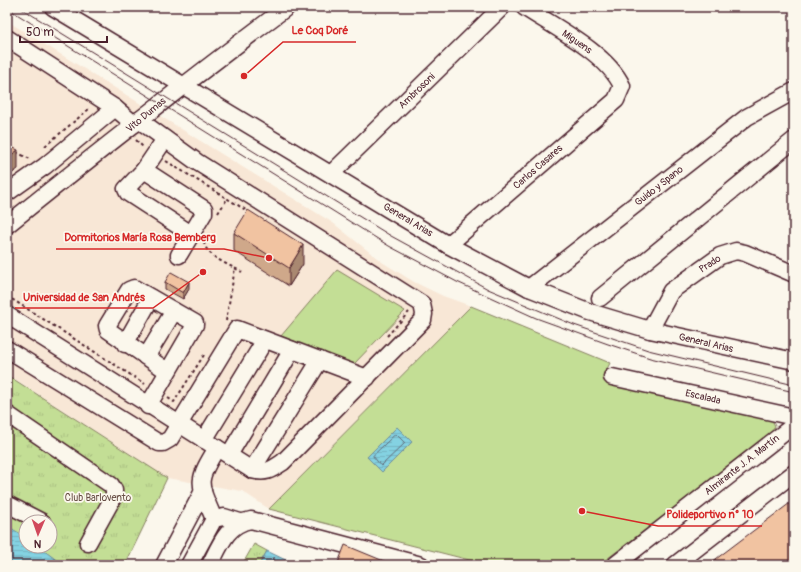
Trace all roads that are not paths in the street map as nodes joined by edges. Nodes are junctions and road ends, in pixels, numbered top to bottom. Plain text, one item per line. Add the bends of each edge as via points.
1 (53, 7) edge
2 (287, 7) edge
3 (502, 7) edge
4 (524, 7) edge
5 (7, 38) edge
6 (184, 85) junction
7 (622, 86) joint
8 (794, 91) edge
9 (115, 108) junction
10 (133, 125) junction
11 (165, 139) junction
12 (794, 140) edge
13 (144, 170) junction
14 (331, 174) junction
15 (7, 193) edge
16 (7, 225) edge
17 (197, 238) junction
18 (448, 245) junction
19 (179, 255) dead end
20 (794, 274) edge
21 (529, 288) junction
22 (151, 298) junction
23 (600, 298) dead end
24 (174, 311) junction
25 (7, 315) edge
26 (650, 330) junction
27 (265, 340) junction
28 (125, 344) junction
29 (7, 349) edge
30 (292, 350) junction
31 (146, 357) junction
32 (320, 360) junction
33 (794, 361) edge
34 (167, 371) junction
35 (612, 377) dead end
36 (366, 378) junction
37 (148, 406) junction
38 (7, 414) edge
39 (794, 417) edge
40 (180, 425) junction
41 (794, 425) edge
42 (217, 448) junction
43 (265, 449) junction
44 (283, 462) junction
45 (252, 470) junction
46 (794, 473) edge
47 (203, 491) junction
48 (7, 504) edge
49 (26, 514) edge
50 (214, 519) junction
51 (240, 522) junction
52 (88, 543) dead end
53 (412, 564) edge
54 (164, 565) edge
55 (189, 565) edge
56 (210, 565) edge
57 (615, 565) edge
58 (675, 565) edge

1 - 6 street, General Arias
2 - 6 street, Vito Dumas
3 - 14 street, Ambrosoni
4 - 7 street, Miguens via 598,56 616,74
5 - 9 street
6 - 10 street, Vito Dumas
6 - 14 street, General Arias
7 - 18 street, Carlos Casares via 616,100
8 - 21 street, Guido y Spano via 747,117
9 - 10 street
9 - 15 street via 45,166
10 - 11 street
10 - 16 street, Vito Dumas
11 - 13 street
11 - 36 street via 422,304 424,320
12 - 23 street
13 - 17 street via 204,209
13 - 17 street via 128,185 128,193
14 - 18 street, General Arias
17 - 19 street
18 - 21 street, General Arias
20 - 26 street, Prado via 744,252 736,251 720,256 671,291
21 - 26 street, General Arias via 590,312
22 - 24 street
22 - 28 street
22 - 28 street via 134,288 129,290 107,326 111,334
24 - 31 street
24 - 34 street via 195,322 195,325
25 - 37 street
26 - 33 street, General Arias
27 - 30 street
27 - 40 street via 237,330
27 - 42 street
28 - 31 street
29 - 40 street via 159,443 170,439
30 - 32 street
30 - 42 street
31 - 34 street
32 - 36 street
32 - 43 street
34 - 37 street
35 - 39 street, Escalada
36 - 44 street
37 - 40 street
38 - 52 street via 111,485 114,496
40 - 42 street
41 - 57 street, Almirante J. A. Martín
42 - 45 street
42 - 47 street via 201,478
43 - 44 street
43 - 45 street
44 - 45 street via 269,472
46 - 58 street
47 - 50 street
47 - 54 street
48 - 49 street
50 - 51 street via 224,517
50 - 55 street
51 - 53 street via 263,521
51 - 56 street via 227,534

